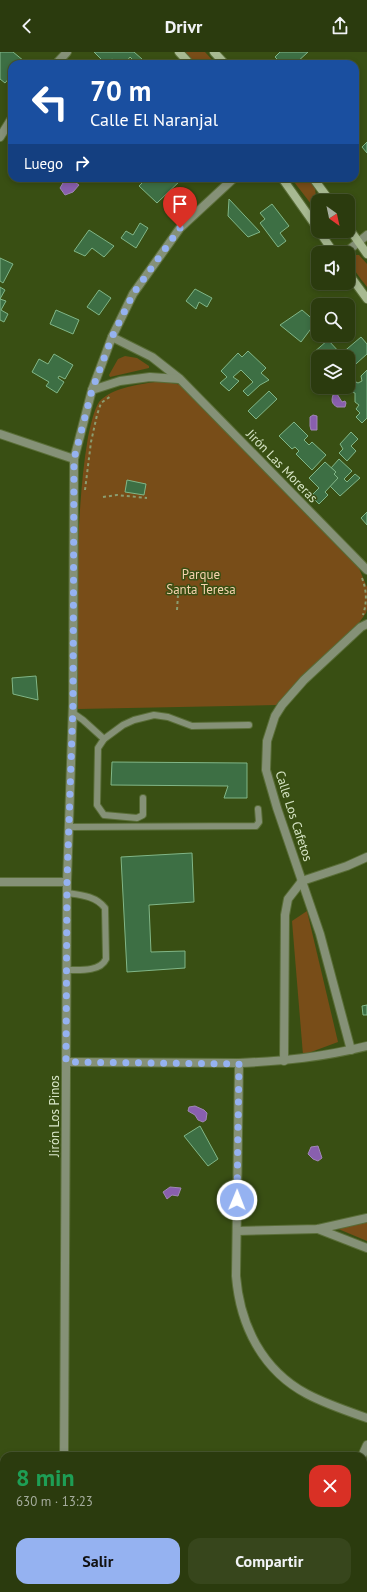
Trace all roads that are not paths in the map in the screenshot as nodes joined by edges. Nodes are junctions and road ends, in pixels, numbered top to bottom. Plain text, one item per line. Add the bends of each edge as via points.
1 (67, 52) edge
2 (179, 52) edge
3 (214, 52) edge
4 (60, 60) edge
5 (186, 60) edge
6 (221, 60) edge
7 (8, 124) edge
8 (0, 137) edge
9 (230, 182) edge
10 (285, 182) edge
11 (316, 182) edge
12 (325, 194) edge
13 (311, 219) edge
14 (367, 235) edge
15 (355, 237) edge
16 (359, 243) junction
17 (355, 246) edge
18 (367, 254) edge
19 (355, 283) edge
20 (367, 299) edge
21 (112, 337) junction
22 (180, 379) junction
23 (92, 390) junction
24 (0, 434) edge
25 (74, 459) junction
26 (364, 573) edge
27 (364, 622) edge
28 (72, 713) junction
29 (249, 725) dead end
30 (104, 739) junction
31 (143, 798) dead end
32 (258, 809) dead end
33 (69, 828) junction
34 (367, 857) edge
35 (302, 881) junction
36 (0, 882) edge
37 (67, 882) junction
38 (67, 893) junction
39 (67, 970) junction
40 (367, 1046) edge
41 (351, 1050) junction
42 (284, 1061) junction
43 (66, 1062) junction
44 (239, 1064) junction
45 (367, 1218) edge
46 (318, 1229) junction
47 (237, 1231) junction
48 (367, 1248) edge
49 (367, 1418) edge
50 (64, 1452) edge

1 - 4 street
2 - 5 main road
3 - 6 main road
7 - 8 street
9 - 21 street, Jirón Los Pinos via 180,228 133,294
10 - 13 main road
11 - 12 main road
14 - 16 street
15 - 16 main road
16 - 17 street
16 - 18 main road
19 - 20 main road
21 - 22 street, Jirón Las Moreras via 152,357
21 - 23 street, Jirón Los Pinos
22 - 23 street via 143,378 120,381
22 - 26 street, Jirón Las Moreras
23 - 25 street, Jirón Los Pinos
24 - 25 street
25 - 28 street, Jirón Los Pinos
27 - 35 street, Calle Los Cafetos via 282,704 275,716 267,742 266,770
28 - 30 lane via 84,720
28 - 33 street, Jirón Los Pinos
29 - 30 lane via 192,726 154,715 123,725
30 - 31 lane via 98,748 97,805 104,815 137,818 143,815
32 - 33 lane via 259,822 256,826
33 - 37 street, Jirón Los Pinos
34 - 35 street
35 - 41 street, Calle Los Cafetos via 320,934
35 - 42 street, Calle Los Cafetos via 288,899 285,915
36 - 37 street
37 - 38 street, Jirón Los Pinos
38 - 39 street, Jirón Los Pinos
38 - 39 lane via 89,896 103,904 106,959 102,964 87,970
39 - 43 street, Jirón Los Pinos
40 - 41 street
41 - 42 street
42 - 44 street
43 - 44 street
43 - 50 street, Jirón Los Pinos
44 - 47 street
45 - 46 street
46 - 47 street
46 - 48 street
47 - 49 street via 236,1276 240,1306 249,1332 262,1355 281,1375 306,1393

